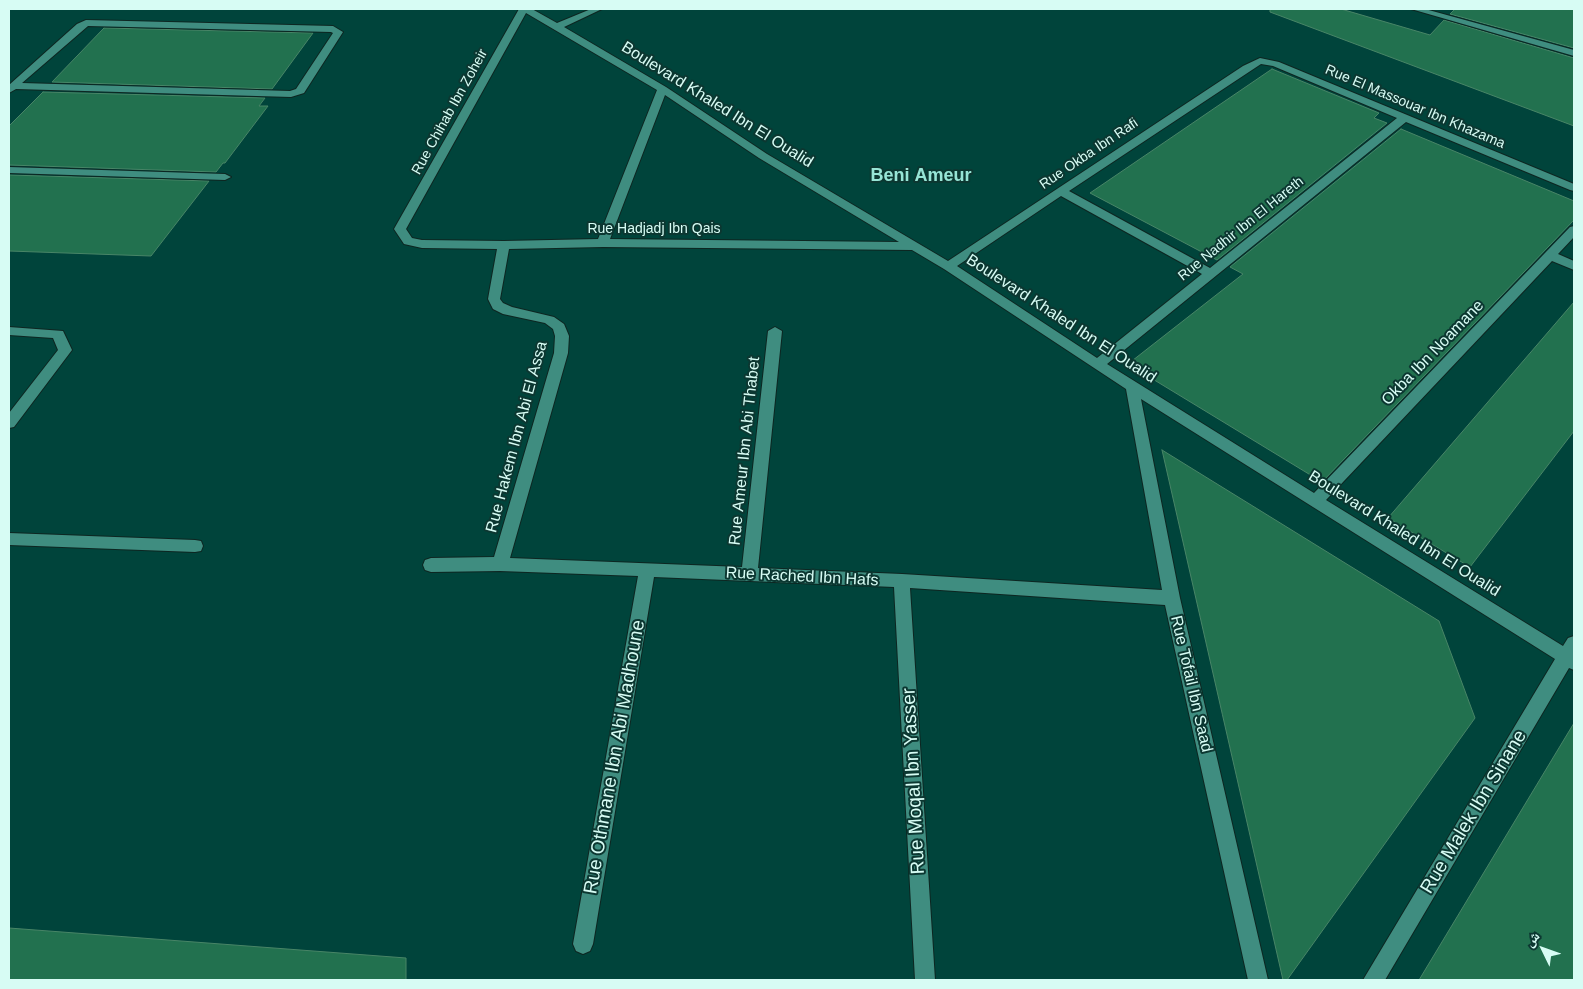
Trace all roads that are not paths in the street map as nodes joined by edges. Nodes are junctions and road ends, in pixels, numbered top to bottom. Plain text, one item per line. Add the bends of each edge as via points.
1 (525, 9) edge
2 (598, 9) edge
3 (1416, 9) edge
4 (1437, 11) edge
5 (556, 27) junction
6 (1574, 53) edge
7 (1246, 68) joint
8 (11, 88) edge
9 (662, 89) junction
10 (1404, 118) junction
11 (9, 170) edge
12 (225, 177) dead end
13 (1574, 188) edge
14 (1060, 191) junction
15 (400, 229) joint
16 (1574, 230) edge
17 (603, 243) junction
18 (504, 245) junction
19 (914, 246) junction
20 (1552, 256) junction
21 (948, 266) junction
22 (1574, 266) edge
23 (1210, 273) junction
24 (775, 330) dead end
25 (9, 331) edge
26 (1098, 364) junction
27 (1132, 387) junction
28 (9, 423) edge
29 (1317, 500) junction
30 (9, 539) edge
31 (195, 546) dead end
32 (500, 564) junction
33 (431, 565) dead end
34 (647, 570) junction
35 (749, 574) junction
36 (902, 582) junction
37 (1172, 598) junction
38 (1572, 654) edge
39 (583, 944) dead end
40 (926, 980) edge
41 (1258, 980) edge
42 (1373, 980) edge

1 - 5 street, Boulevard Khaled Ibn El Oualid
1 - 15 street, Rue Chihab Ibn Zoheir
2 - 5 street
3 - 4 street
4 - 6 street
5 - 9 street, Boulevard Khaled Ibn El Oualid
7 - 10 street, Rue El Massouar Ibn Khazama via 1260,61 1268,62
7 - 14 street, Rue Okba Ibn Rafi
8 - 8 street via 291,94 300,91 338,32 333,29 87,23
9 - 17 street
9 - 19 street, Boulevard Khaled Ibn El Oualid via 763,156
10 - 13 street, Rue El Massouar Ibn Khazama
10 - 23 street, Rue Nadhir Ibn El Hareth
11 - 12 street
14 - 21 street, Rue Okba Ibn Rafi
14 - 23 street
15 - 18 street, Rue Hadjadj Ibn Qais via 408,241 422,244
16 - 20 street, Okba Ibn Noamane
17 - 18 street, Rue Hadjadj Ibn Qais
17 - 19 street, Rue Hadjadj Ibn Qais
18 - 32 street, Rue Hakem Ibn Abi El Assa via 494,299 498,306 549,320 559,327 562,336 561,353
19 - 21 street, Boulevard Khaled Ibn El Oualid
20 - 22 street
20 - 29 street, Okba Ibn Noamane
21 - 26 street, Boulevard Khaled Ibn El Oualid
23 - 26 street, Rue Nadhir Ibn El Hareth
24 - 35 street, Rue Ameur Ibn Abi Thabet
25 - 28 street via 58,334 65,350
26 - 27 street, Boulevard Khaled Ibn El Oualid
27 - 29 street, Boulevard Khaled Ibn El Oualid
27 - 37 street, Rue Tofail Ibn Saad
29 - 38 street, Boulevard Khaled Ibn El Oualid
30 - 31 street
32 - 33 street, Rue Rached Ibn Hafs
32 - 34 street, Rue Rached Ibn Hafs
34 - 35 street, Rue Rached Ibn Hafs
34 - 39 street, Rue Othmane Ibn Abi Madhoune
35 - 36 street, Rue Rached Ibn Hafs
36 - 37 street, Rue Rached Ibn Hafs
36 - 40 street, Rue Moqal Ibn Yasser
37 - 41 street, Rue Tofail Ibn Saad
38 - 42 street, Rue Malek Ibn Sinane

